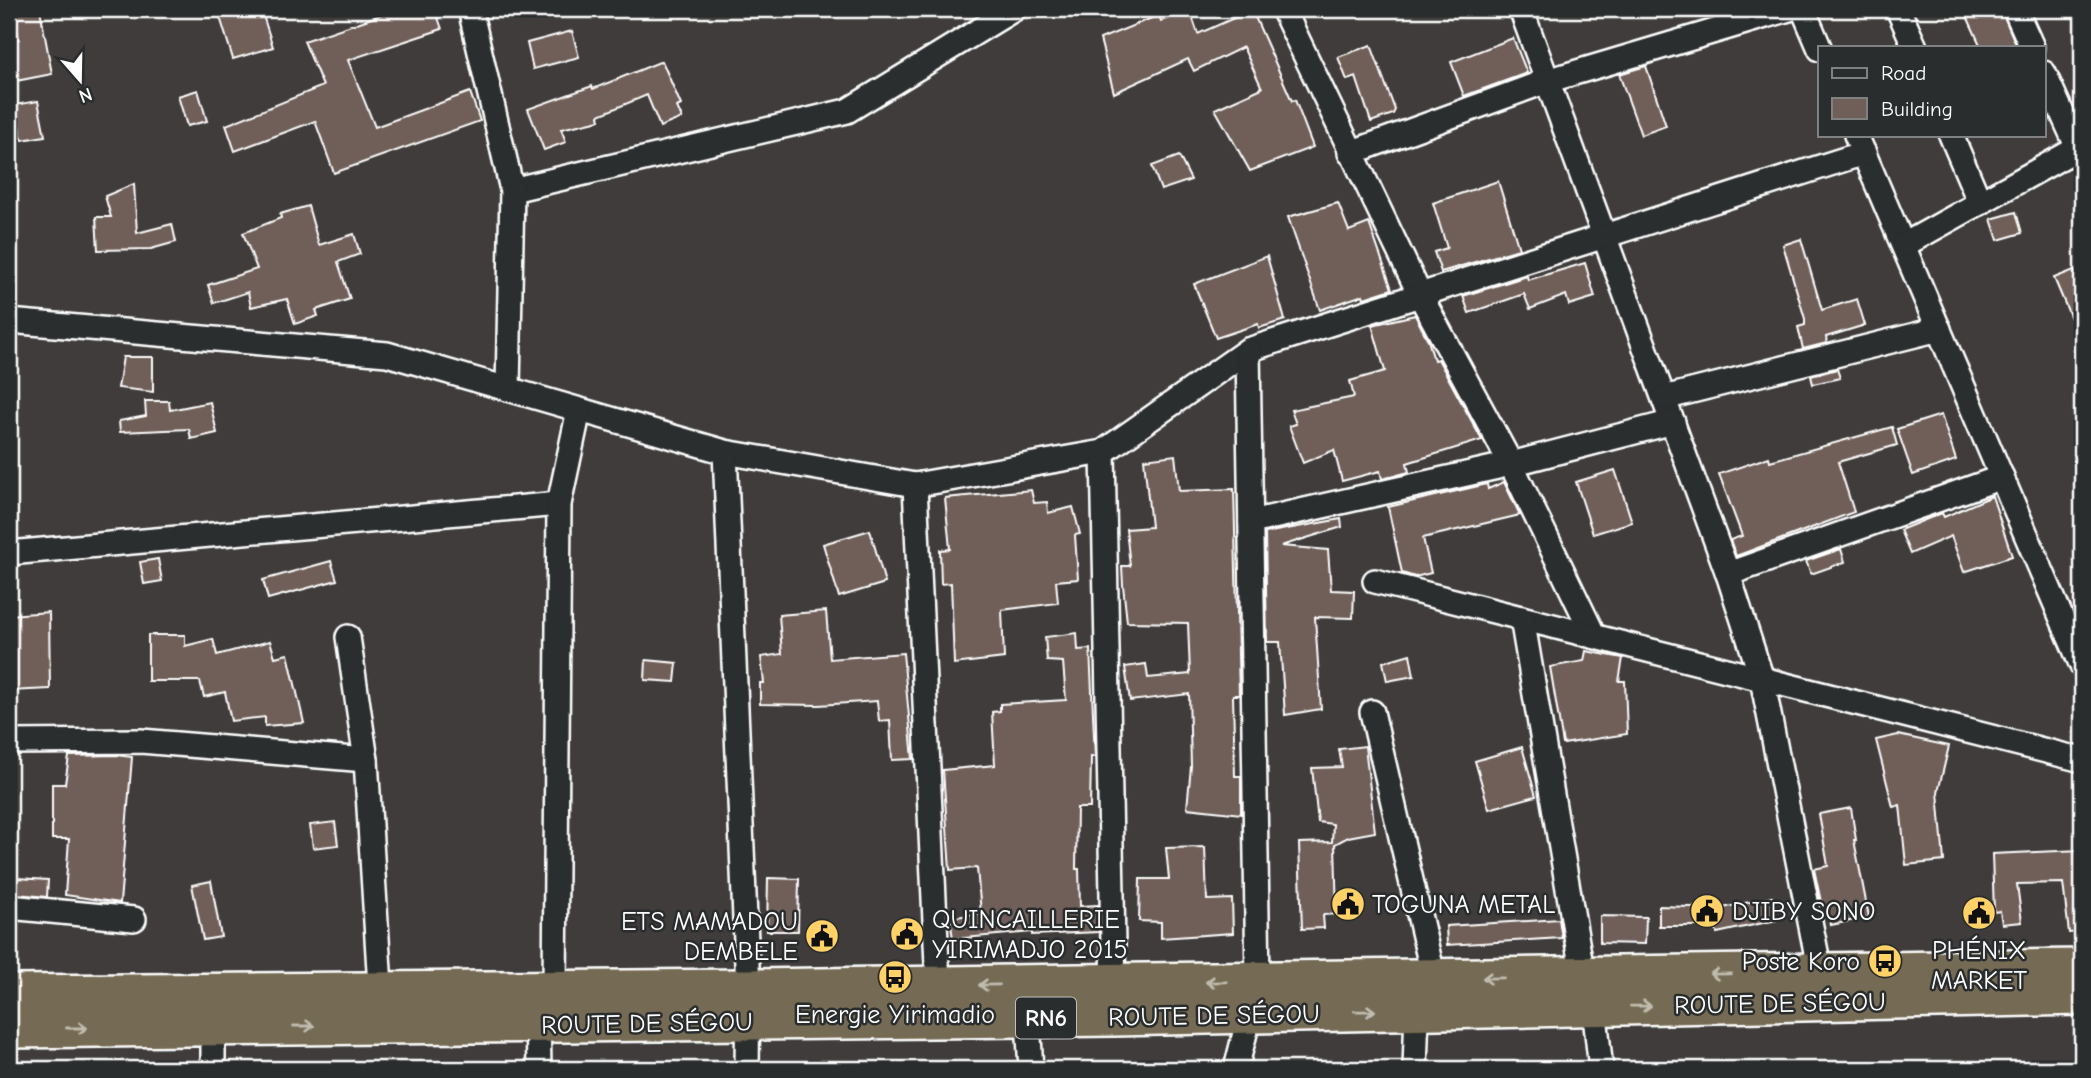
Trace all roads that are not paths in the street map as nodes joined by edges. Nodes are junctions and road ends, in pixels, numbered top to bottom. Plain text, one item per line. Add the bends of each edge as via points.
1 (470, 9) edge
2 (1014, 9) edge
3 (1283, 9) edge
4 (1521, 9) edge
5 (1789, 9) edge
6 (1803, 9) edge
7 (1898, 9) edge
8 (2015, 9) edge
9 (1819, 46) edge
10 (1914, 46) edge
11 (2032, 46) edge
12 (2046, 77) edge
13 (1547, 81) junction
14 (1951, 136) edge
15 (1860, 144) edge
16 (1350, 153) junction
17 (2080, 153) edge
18 (512, 190) junction
19 (1980, 203) junction
20 (1604, 236) junction
21 (1904, 245) junction
22 (1420, 295) junction
23 (9, 321) edge
24 (1939, 329) junction
25 (1248, 350) junction
26 (508, 389) junction
27 (1664, 398) junction
28 (579, 410) junction
29 (1673, 422) junction
30 (725, 452) junction
31 (1102, 452) junction
32 (1511, 464) junction
33 (2002, 477) junction
34 (915, 485) junction
35 (559, 504) junction
36 (1251, 522) junction
37 (9, 553) edge
38 (1728, 573) junction
39 (1375, 581) dead end
40 (1522, 618) junction
41 (1594, 636) junction
42 (348, 637) dead end
43 (2082, 666) edge
44 (1762, 679) junction
45 (1373, 712) dead end
46 (9, 742) edge
47 (366, 760) junction
48 (2082, 760) edge
49 (9, 906) edge
50 (134, 919) dead end
51 (2082, 968) edge
52 (1820, 972) junction
53 (1434, 979) junction
54 (938, 986) junction
55 (381, 989) junction
56 (547, 989) junction
57 (213, 991) junction
58 (1588, 992) junction
59 (9, 993) edge
60 (2082, 996) edge
61 (1254, 998) junction
62 (1115, 1000) junction
63 (1027, 1001) junction
64 (747, 1005) junction
65 (1417, 1010) junction
66 (538, 1024) junction
67 (381, 1026) junction
68 (213, 1027) junction
69 (9, 1029) edge
70 (213, 1069) edge
71 (539, 1069) edge
72 (747, 1069) edge
73 (1031, 1069) edge
74 (1236, 1069) edge
75 (1415, 1069) edge
76 (1601, 1069) edge

1 - 18 street
2 - 18 street via 847,111
3 - 16 street
4 - 13 street
5 - 13 street
6 - 9 street
7 - 10 street
8 - 11 street
12 - 17 street
13 - 16 street
13 - 20 street
14 - 19 street
15 - 20 street
15 - 21 street
16 - 22 street
17 - 19 street
18 - 26 street
19 - 21 street
20 - 22 street
20 - 27 street
21 - 24 street
22 - 25 street
22 - 32 street
23 - 26 street via 387,354
24 - 27 street
24 - 33 street
25 - 31 street
25 - 36 street
26 - 28 street
27 - 29 street
28 - 30 street
28 - 35 street
29 - 32 street
29 - 38 street
30 - 34 street
30 - 64 street
31 - 34 street
31 - 62 street
32 - 36 street
32 - 41 street
33 - 38 street
33 - 43 street
34 - 54 street
35 - 37 street
35 - 56 street
36 - 61 street
38 - 44 street
39 - 40 street
40 - 41 street
40 - 58 street
41 - 44 street
42 - 47 street
44 - 48 street
44 - 52 street
45 - 53 street
46 - 47 street via 141,741
47 - 55 street
49 - 50 street
51 - 52 highway, ROUTE DE SÉGOU / RN6
52 -> 58 highway, ROUTE DE SÉGOU / RN6
58 -> 53 highway, ROUTE DE SÉGOU / RN6
53 - 61 highway, ROUTE DE SÉGOU / RN6
63 -> 54 highway, ROUTE DE SÉGOU / RN6
54 - 64 highway, ROUTE DE SÉGOU / RN6
55 - 56 highway, ROUTE DE SÉGOU / RN6
55 - 57 highway, ROUTE DE SÉGOU / RN6
55 - 67 street
56 - 64 highway, ROUTE DE SÉGOU / RN6
56 - 66 street
57 - 59 highway, ROUTE DE SÉGOU / RN6
57 - 68 street
58 -> 60 highway, ROUTE DE SÉGOU / RN6
58 - 65 highway, ROUTE DE SÉGOU / RN6
58 - 76 street
61 - 62 highway, ROUTE DE SÉGOU / RN6
61 -> 65 highway, ROUTE DE SÉGOU / RN6
61 - 74 street
62 - 63 highway, ROUTE DE SÉGOU / RN6
63 - 64 highway, ROUTE DE SÉGOU / RN6
63 - 73 street
64 - 66 highway, ROUTE DE SÉGOU / RN6
64 - 72 street
65 - 75 street
66 - 67 highway, ROUTE DE SÉGOU / RN6
66 - 71 street
68 -> 67 highway, ROUTE DE SÉGOU / RN6
69 -> 68 highway, ROUTE DE SÉGOU / RN6
68 - 70 street

